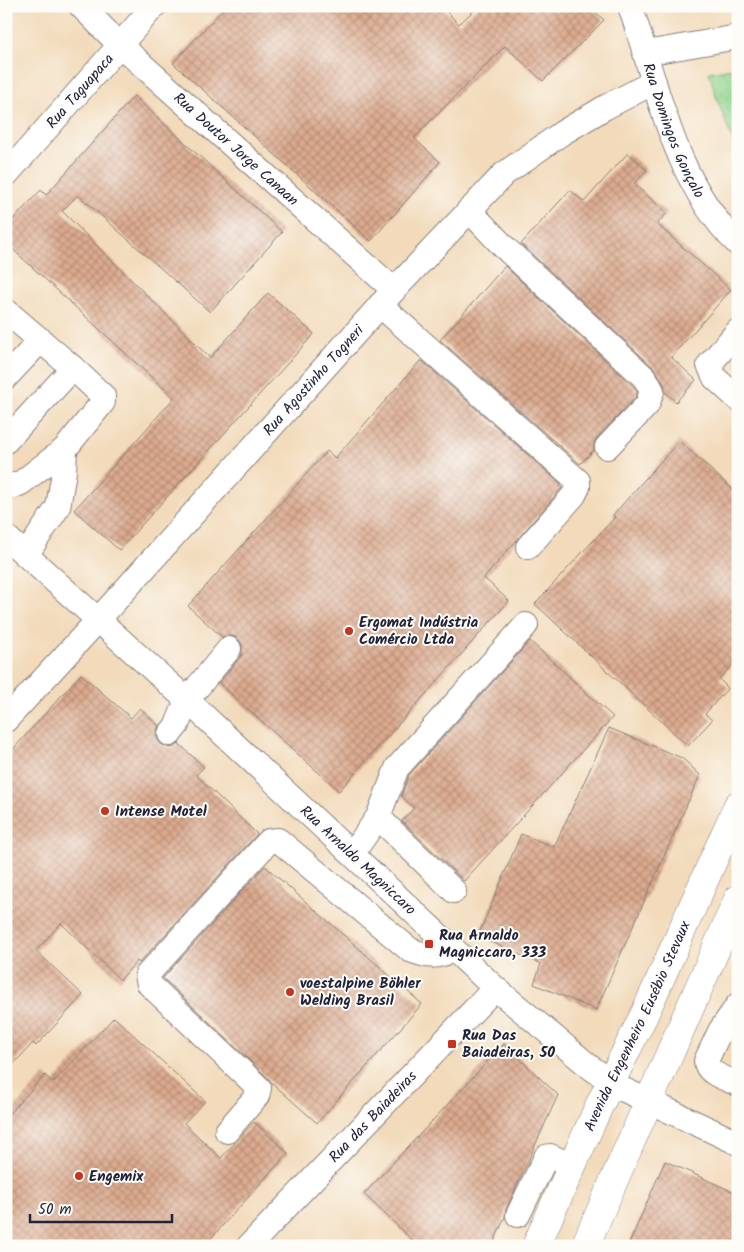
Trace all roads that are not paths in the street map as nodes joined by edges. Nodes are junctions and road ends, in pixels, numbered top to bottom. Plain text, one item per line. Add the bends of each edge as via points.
1 (81, 6) edge
2 (154, 6) edge
3 (630, 6) edge
4 (738, 37) edge
5 (121, 46) junction
6 (646, 53) junction
7 (654, 82) junction
8 (6, 175) edge
9 (469, 210) junction
10 (738, 244) edge
11 (387, 298) junction
12 (7, 312) edge
13 (738, 332) edge
14 (42, 340) junction
15 (73, 368) junction
16 (6, 377) edge
17 (738, 399) edge
18 (6, 441) edge
19 (607, 448) dead end
20 (65, 449) junction
21 (6, 484) edge
22 (6, 537) edge
23 (528, 547) dead end
24 (26, 555) junction
25 (98, 620) junction
26 (526, 625) dead end
27 (229, 649) dead end
28 (187, 700) junction
29 (6, 720) edge
30 (170, 734) dead end
31 (738, 805) edge
32 (378, 817) junction
33 (352, 854) junction
34 (454, 890) dead end
35 (738, 899) edge
36 (454, 950) junction
37 (495, 988) junction
38 (738, 1005) edge
39 (610, 1083) junction
40 (738, 1084) edge
41 (649, 1102) junction
42 (227, 1132) dead end
43 (738, 1143) edge
44 (572, 1166) junction
45 (518, 1215) dead end
46 (249, 1246) edge
47 (536, 1246) edge
48 (585, 1246) edge

1 - 5 street, Rua Doutor Jorge Canaan
2 - 5 street, Rua Taguapaca
3 - 6 street, Rua Domingos Gonçalo
4 - 6 street
5 - 8 street, Rua Taguapaca
5 - 11 street, Rua Doutor Jorge Canaan
6 - 7 street, Rua Domingos Gonçalo
7 - 9 street, Rua Agostinho Togneri via 542,146 504,174
7 - 10 street, Rua Domingos Gonçalo via 690,177 711,214
9 - 11 street, Rua Agostinho Togneri
9 - 19 street via 504,247 646,378 652,391 648,406
11 - 23 street, Rua Doutor Jorge Canaan via 578,481 574,495
11 - 25 street, Rua Agostinho Togneri
12 - 14 street
13 - 17 street via 709,365 715,378
14 - 15 street
14 - 16 street
15 - 18 street
15 - 20 street via 103,396 103,402
20 - 21 street via 21,483 14,486
20 - 24 street via 58,506
22 - 24 street, Rua Arnaldo Magniccaro
24 - 25 street, Rua Arnaldo Magniccaro
25 - 28 street, Rua Arnaldo Magniccaro
25 - 29 street, Rua Agostinho Togneri
26 - 32 street via 397,768
27 - 28 street
28 - 30 street
28 - 33 street, Rua Arnaldo Magniccaro
31 - 39 main road, Avenida Engenheiro Eusébio Stevaux via 645,1013
32 - 33 street
32 - 34 street
33 - 36 street, Rua Arnaldo Magniccaro
35 - 41 main road
36 - 37 street, Rua Arnaldo Magniccaro
36 - 42 street via 428,957 410,950 278,840 269,841 147,975 149,984 259,1088 257,1096
37 - 39 street, Rua Arnaldo Magniccaro
37 - 46 street, Rua das Baiadeiras
38 - 40 street via 706,1061 707,1069
39 - 41 street, Rua Arnaldo Magniccaro
39 - 44 main road, Avenida Engenheiro Eusébio Stevaux
41 - 43 street, Rua Arnaldo Magniccaro
41 - 48 main road
44 - 45 street via 546,1157
44 - 47 main road, Avenida Engenheiro Eusébio Stevaux

